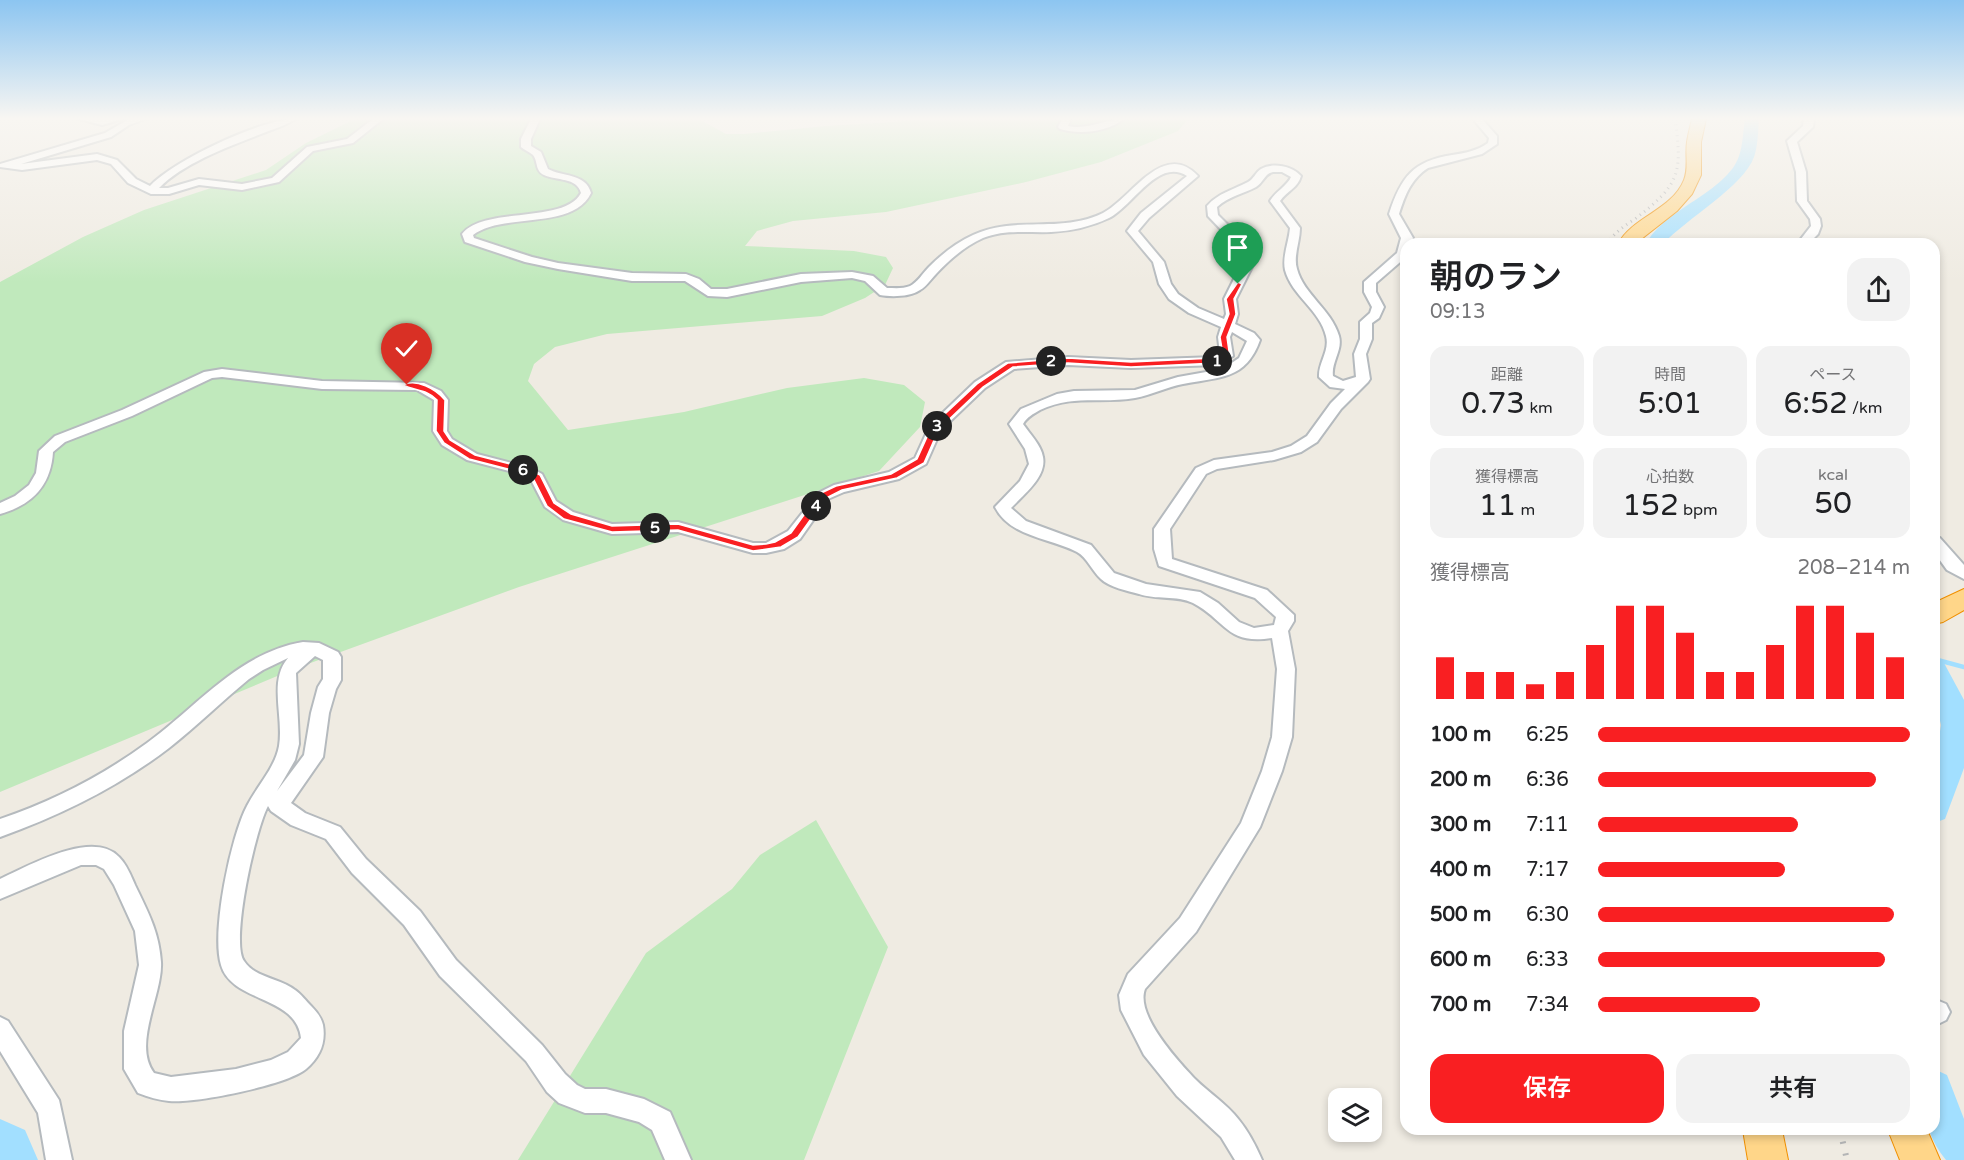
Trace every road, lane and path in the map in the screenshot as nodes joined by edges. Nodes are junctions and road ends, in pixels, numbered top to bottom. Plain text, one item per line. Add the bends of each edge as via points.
1 (126, 173) edge
2 (170, 173) edge
3 (285, 173) edge
4 (547, 173) edge
5 (1156, 173) edge
6 (1188, 173) edge
7 (1263, 173) edge
8 (1293, 173) edge
9 (1414, 173) edge
10 (1694, 173) edge
11 (1801, 173) edge
12 (151, 191) junction
13 (1407, 238) edge
14 (1631, 238) edge
15 (1808, 238) edge
16 (1400, 256) edge
17 (1227, 326) junction
18 (1363, 379) junction
19 (0, 509) edge
20 (1940, 550) edge
21 (1964, 573) edge
22 (1964, 598) edge
23 (1940, 612) edge
24 (1279, 631) junction
25 (312, 648) junction
26 (0, 828) edge
27 (0, 890) edge
28 (0, 1029) edge
29 (1764, 1135) edge
30 (1910, 1135) edge
31 (59, 1160) edge
32 (678, 1160) edge
33 (1250, 1160) edge
34 (1768, 1160) edge
35 (1920, 1160) edge

1 - 12 street via 132,181
2 - 12 street
3 - 12 street via 268,182 235,188 199,182 169,191
4 - 5 street via 579,182 585,187 583,201 557,212 481,226 467,234 469,240 558,267 632,277 686,278 708,292 727,293 801,278 852,275 869,278 884,292 902,292 916,288 944,259 983,234 1007,229 1080,227 1112,212
6 - 17 street via 1193,176 1148,212 1132,231 1139,244 1157,259 1167,289
7 - 17 street via 1256,183 1224,196 1212,206 1213,216 1235,238 1247,265 1230,299 1232,314
8 - 18 street via 1296,179 1275,201 1295,228 1291,272 1334,338 1326,377 1337,386
9 - 13 street via 1394,214
10 - 14 highway via 1673,206
11 - 15 street via 1802,201 1816,226
16 - 18 street via 1370,282 1370,292 1378,307 1366,322 1366,339 1360,354
17 - 19 street via 1227,356 1217,361 1011,365 980,385 935,428 921,461 894,476 839,488 823,496 794,535 766,548 753,548 678,527 612,529 568,516 550,504 537,477 472,457 447,442 440,431 441,400 419,386 322,385 222,373 202,377 60,439 46,451 43,478 35,489
17 - 24 street via 1254,340 1251,352 1233,371 1135,394 1059,395 1019,416 1016,424 1035,455 1036,464 1032,476 1003,507 1020,525 1085,549 1108,577 1144,590 1194,596 1233,626 1252,635
18 - 24 street via 1336,406 1312,439 1296,449 1201,471 1162,529 1165,562 1261,594 1285,615
20 - 21 street
22 - 23 highway
24 - 33 street via 1286,669 1282,737 1250,827 1188,925 1136,982 1131,995 1133,1010 1152,1047 1186,1087 1230,1128
25 - 26 street via 295,649 252,667 193,718 113,777 50,809
25 - 27 street via 287,671 289,744 285,760 255,810 238,868 230,938 232,965 244,978 286,998 311,1023 313,1042 297,1061 236,1081 171,1089 147,1084 136,1069 136,1031 150,965 146,931 111,862 97,856 81,856
25 - 32 street via 325,650 332,657 332,680 320,713 313,757 278,805 298,819 333,833 359,866 412,918 448,968 534,1053 568,1094 585,1101 606,1101 644,1111 661,1121
28 - 31 street via 50,1109
29 - 34 highway
30 - 35 highway

